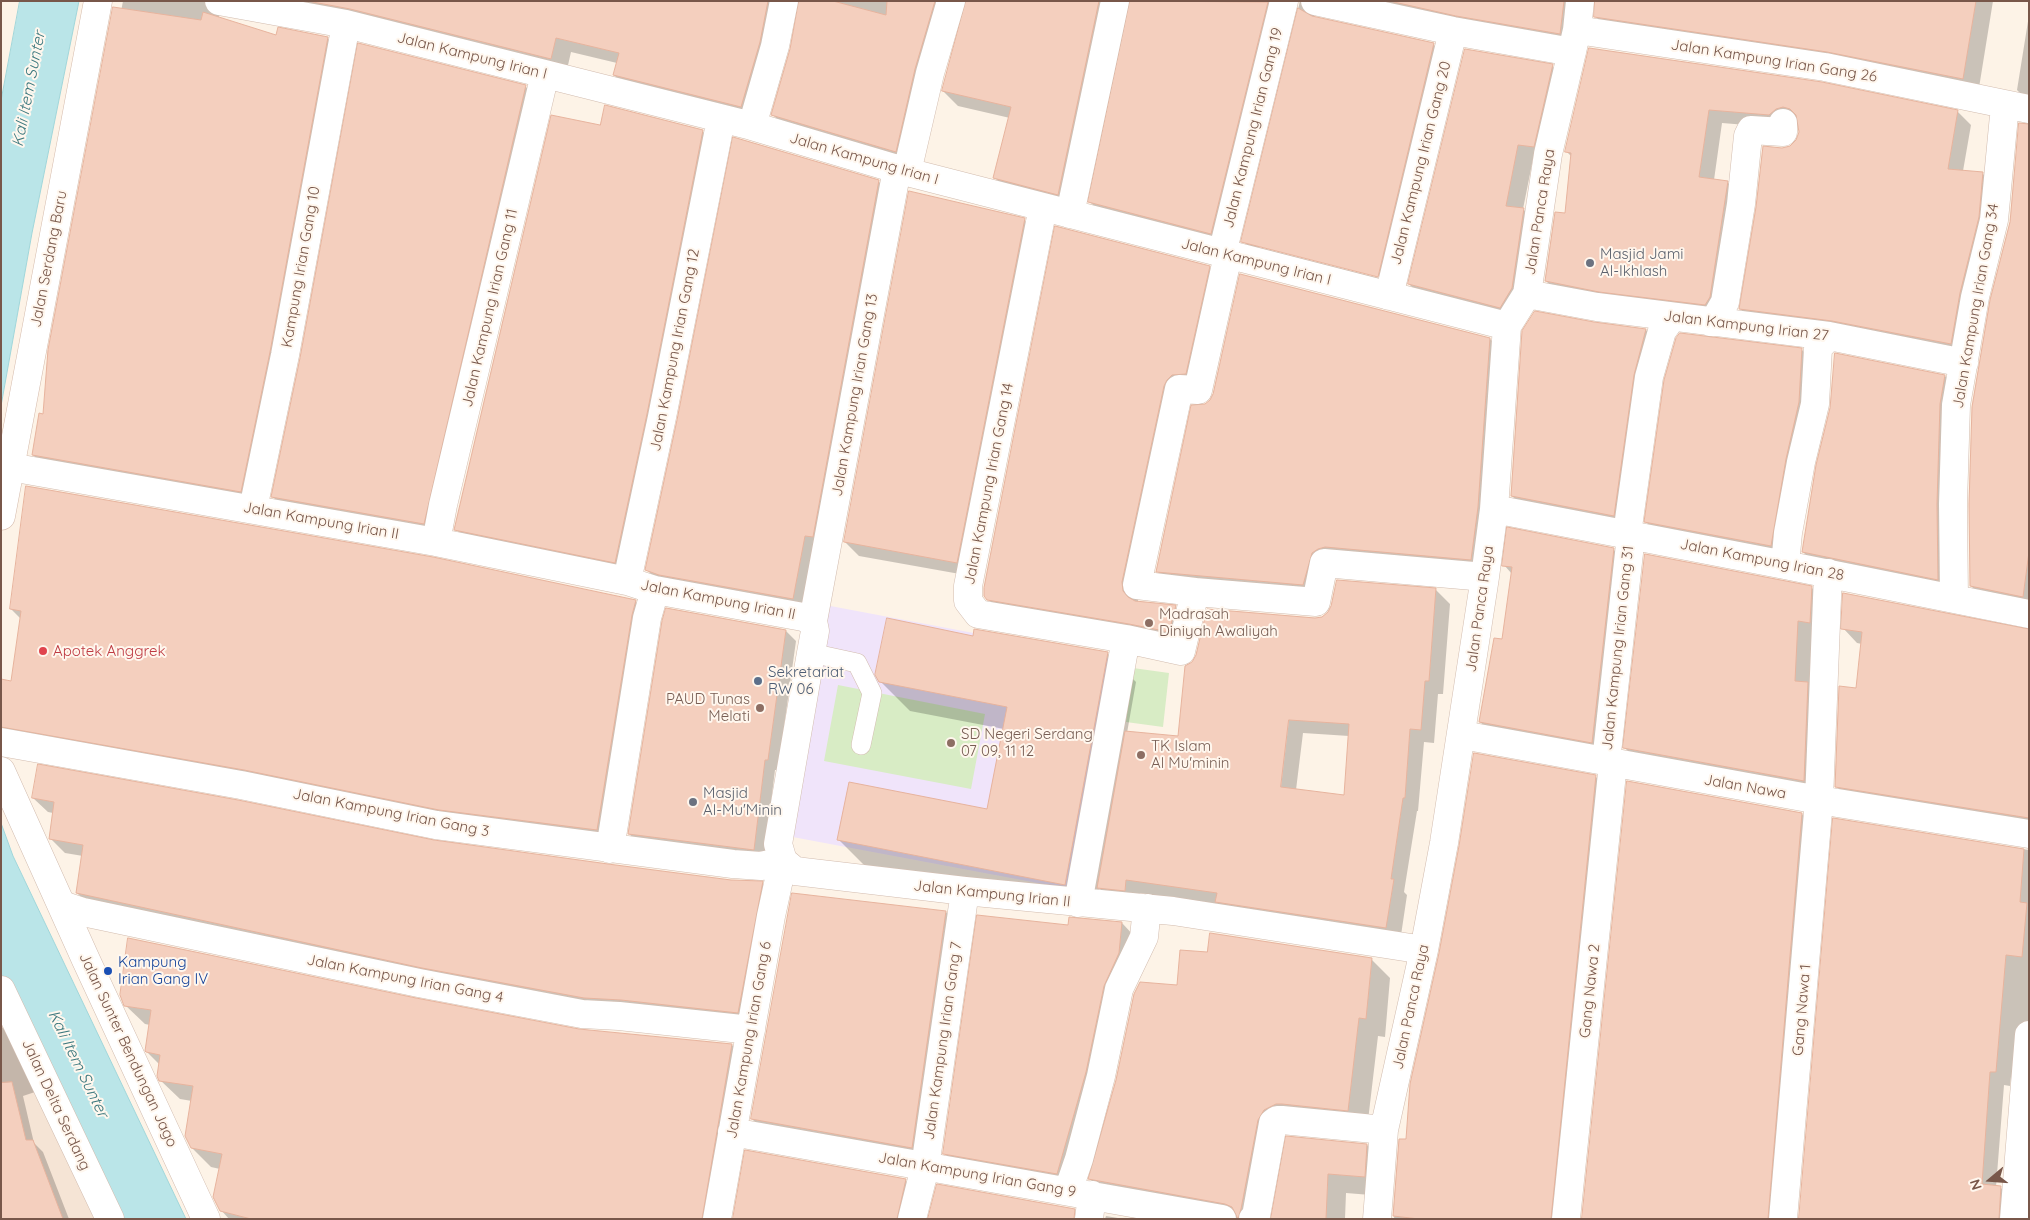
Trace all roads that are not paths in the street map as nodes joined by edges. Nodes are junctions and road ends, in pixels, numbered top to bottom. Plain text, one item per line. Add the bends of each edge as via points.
1 (98, 1) edge
2 (219, 1) edge
3 (784, 1) edge
4 (951, 1) edge
5 (1115, 1) edge
6 (1284, 1) edge
7 (1315, 1) edge
8 (1580, 1) edge
9 (346, 24) junction
10 (1453, 31) junction
11 (1575, 41) junction
12 (545, 74) junction
13 (2017, 107) edge
14 (721, 119) junction
15 (754, 119) junction
16 (1782, 123) dead end
17 (906, 164) junction
18 (1072, 206) junction
19 (1043, 207) junction
20 (1225, 248) junction
21 (1391, 290) junction
22 (1527, 294) junction
23 (1672, 318) junction
24 (1710, 322) junction
25 (1507, 326) junction
26 (1829, 336) junction
27 (1964, 363) junction
28 (10, 467) junction
29 (1494, 509) junction
30 (253, 510) junction
31 (1, 516) edge
32 (1629, 534) junction
33 (436, 542) junction
34 (1785, 565) junction
35 (1828, 574) junction
36 (1485, 577) junction
37 (627, 581) junction
38 (655, 590) junction
39 (1195, 592) junction
40 (1954, 598) junction
41 (2029, 614) edge
42 (813, 621) junction
43 (1126, 639) junction
44 (811, 653) junction
45 (1462, 736) junction
46 (1, 742) edge
47 (861, 745) dead end
48 (1609, 762) junction
49 (1, 771) edge
50 (1819, 800) junction
51 (2029, 834) edge
52 (610, 849) junction
53 (783, 861) junction
54 (965, 891) junction
55 (1078, 903) junction
56 (62, 906) junction
57 (1147, 908) junction
58 (1424, 950) junction
59 (1, 990) edge
60 (751, 1030) junction
61 (2029, 1035) edge
62 (1384, 1130) junction
63 (732, 1132) junction
64 (924, 1167) junction
65 (2023, 1185) edge
66 (1083, 1202) edge
67 (209, 1218) edge
68 (110, 1219) edge
69 (717, 1219) edge
70 (912, 1219) edge
71 (1222, 1219) edge
72 (1253, 1219) edge
73 (1377, 1219) edge
74 (1566, 1219) edge
75 (1783, 1219) edge
76 (2014, 1219) edge

1 - 28 street, Jalan Serdang Baru
2 - 9 street, Jalan Kampung Irian I
3 - 15 street
4 - 17 street, Jalan Kampung Irian Gang 13
5 - 18 street
6 - 20 street, Jalan Kampung Irian Gang 19
7 - 10 street, Jalan Kampung Irian Gang 26
8 - 11 street, Jalan Panca Raya
9 - 12 street, Jalan Kampung Irian I
9 - 30 street, Kampung Irian Gang 10
10 - 11 street, Jalan Kampung Irian Gang 26
10 - 21 street, Jalan Kampung Irian Gang 20
11 - 13 street, Jalan Kampung Irian Gang 26 via 1825,67
11 - 22 street, Jalan Panca Raya via 1548,154
12 - 14 street, Jalan Kampung Irian I
12 - 33 street, Jalan Kampung Irian Gang 11
13 - 27 street, Jalan Kampung Irian Gang 34 via 1975,297
14 - 15 street, Jalan Kampung Irian I
14 - 37 street, Jalan Kampung Irian Gang 12
15 - 17 street, Jalan Kampung Irian I
16 - 24 street via 1783,132 1751,130 1748,136 1725,302
17 - 19 street, Jalan Kampung Irian I
17 - 42 street, Jalan Kampung Irian Gang 13
18 - 19 street, Jalan Kampung Irian I
18 - 20 street, Jalan Kampung Irian I
19 - 43 street, Jalan Kampung Irian Gang 14 via 972,563 968,600 978,614
20 - 21 street, Jalan Kampung Irian I
20 - 39 street, Jalan Kampung Irian Gang 19 via 1198,390 1179,388 1137,585
21 - 25 street, Jalan Kampung Irian I
22 - 23 street, Jalan Kampung Irian 27
22 - 25 street, Jalan Panca Raya
23 - 24 street, Jalan Kampung Irian 27
23 - 32 street, Jalan Kampung Irian Gang 31 via 1662,332 1649,377
24 - 26 street, Jalan Kampung Irian 27
25 - 29 street, Jalan Panca Raya
26 - 27 street, Jalan Kampung Irian 27
26 - 34 street via 1818,348 1815,404 1801,462
27 - 40 street, Jalan Kampung Irian Gang 34 via 1956,404
28 - 30 street, Jalan Kampung Irian II
28 - 31 street, Jalan Serdang Baru
29 - 32 street, Jalan Kampung Irian 28
29 - 36 street, Jalan Panca Raya
30 - 33 street, Jalan Kampung Irian II
32 - 34 street, Jalan Kampung Irian 28
32 - 48 street, Jalan Kampung Irian Gang 31
33 - 37 street, Jalan Kampung Irian II
34 - 35 street, Jalan Kampung Irian 28
35 - 40 street, Jalan Kampung Irian 28
35 - 50 street, Gang Nawa 1
36 - 39 street via 1324,563 1316,602
36 - 45 street, Jalan Panca Raya
37 - 38 street, Jalan Kampung Irian II
38 - 42 street, Jalan Kampung Irian II
38 - 52 street via 646,618
39 - 43 street, Jalan Kampung Irian Gang 14 via 1181,651
40 - 41 street, Jalan Kampung Irian 28
42 - 44 street, Jalan Kampung Irian II via 815,631
43 - 55 street
44 - 47 lane via 858,663 872,693
44 - 53 street, Jalan Kampung Irian II via 778,844
45 - 48 street, Jalan Nawa
45 - 58 street, Jalan Panca Raya
46 - 52 street, Jalan Kampung Irian Gang 3 via 242,785 436,825
48 - 50 street, Jalan Nawa
48 - 74 street, Gang Nawa 2
49 - 56 street, Jalan Sunter Bendungan Jago
50 - 51 street, Jalan Nawa
50 - 75 street, Gang Nawa 1
52 - 53 street, Jalan Kampung Irian Gang 3 via 761,866
53 - 54 street, Jalan Kampung Irian II via 795,871
53 - 60 street, Jalan Kampung Irian Gang 6
54 - 55 street, Jalan Kampung Irian II
54 - 64 street, Jalan Kampung Irian Gang 7
55 - 57 street, Jalan Kampung Irian II
56 - 60 street, Jalan Kampung Irian Gang 4 via 410,981 582,1014
56 - 67 street, Jalan Sunter Bendungan Jago
57 - 58 street, Jalan Kampung Irian II
57 - 66 street via 1144,937 1120,989 1079,1159
58 - 62 street, Jalan Panca Raya
59 - 68 street, Jalan Delta Serdang
60 - 63 street, Jalan Kampung Irian Gang 6
61 - 65 street
62 - 72 street via 1277,1120 1273,1123
62 - 73 street, Jalan Panca Raya
63 - 64 street, Jalan Kampung Irian Gang 9
63 - 69 street, Jalan Kampung Irian Gang 6
64 - 66 street, Jalan Kampung Irian Gang 9
64 - 70 street, Jalan Kampung Irian Gang 7
65 - 76 street
66 - 71 street, Jalan Kampung Irian Gang 9

